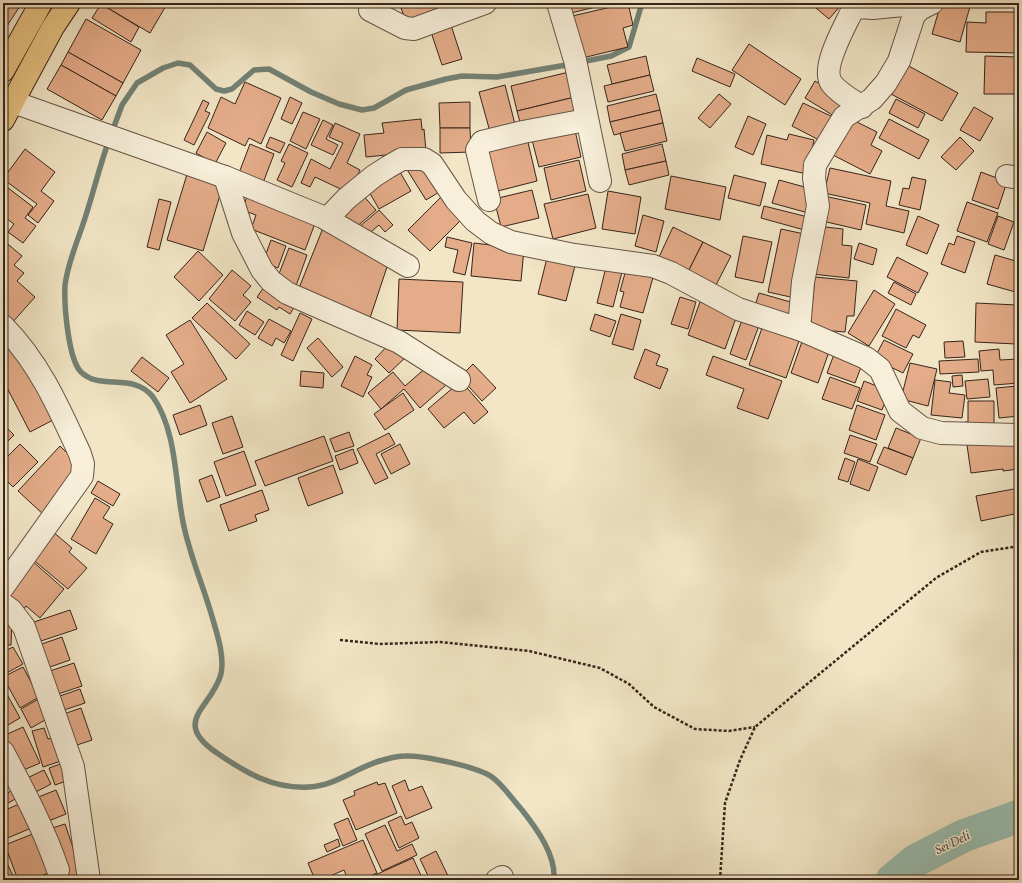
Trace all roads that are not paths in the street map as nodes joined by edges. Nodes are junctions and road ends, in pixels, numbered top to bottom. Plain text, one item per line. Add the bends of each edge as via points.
1 (41, 3) edge
2 (69, 3) edge
3 (486, 3) edge
4 (558, 3) edge
5 (913, 6) edge
6 (370, 10) dead end
7 (3, 71) edge
8 (862, 107) junction
9 (8, 111) edge
10 (586, 120) junction
11 (225, 178) junction
12 (600, 181) dead end
13 (489, 200) dead end
14 (327, 219) junction
15 (408, 266) dead end
16 (3, 326) edge
17 (799, 329) junction
18 (459, 380) dead end
19 (1019, 435) edge
20 (3, 587) edge
21 (3, 604) edge
22 (3, 752) edge
23 (58, 870) dead end
24 (89, 880) edge

1 - 7 main road
2 - 9 main road via 53,27
3 - 6 street via 414,29 405,28
4 - 10 street via 577,70
5 - 8 street via 899,60 886,83
5 - 8 street via 853,9 830,60 828,73 832,85
8 - 17 street via 844,117 816,164 814,178 818,206 803,282
9 - 11 street via 105,134
10 - 12 street
10 - 13 street via 482,142 477,150
11 - 14 street
11 - 18 street via 243,234 262,270 271,281 288,293 399,342
14 - 15 street
14 - 17 street via 374,176 388,167 402,159 424,159 432,164 456,200 475,221 491,233 511,242 662,269 738,309
16 - 20 street via 19,342 50,389 83,464 82,476
17 - 19 street via 866,358 880,370 900,411 922,428 941,433
21 - 24 street via 11,610 24,628 73,767
22 - 23 street via 32,806

